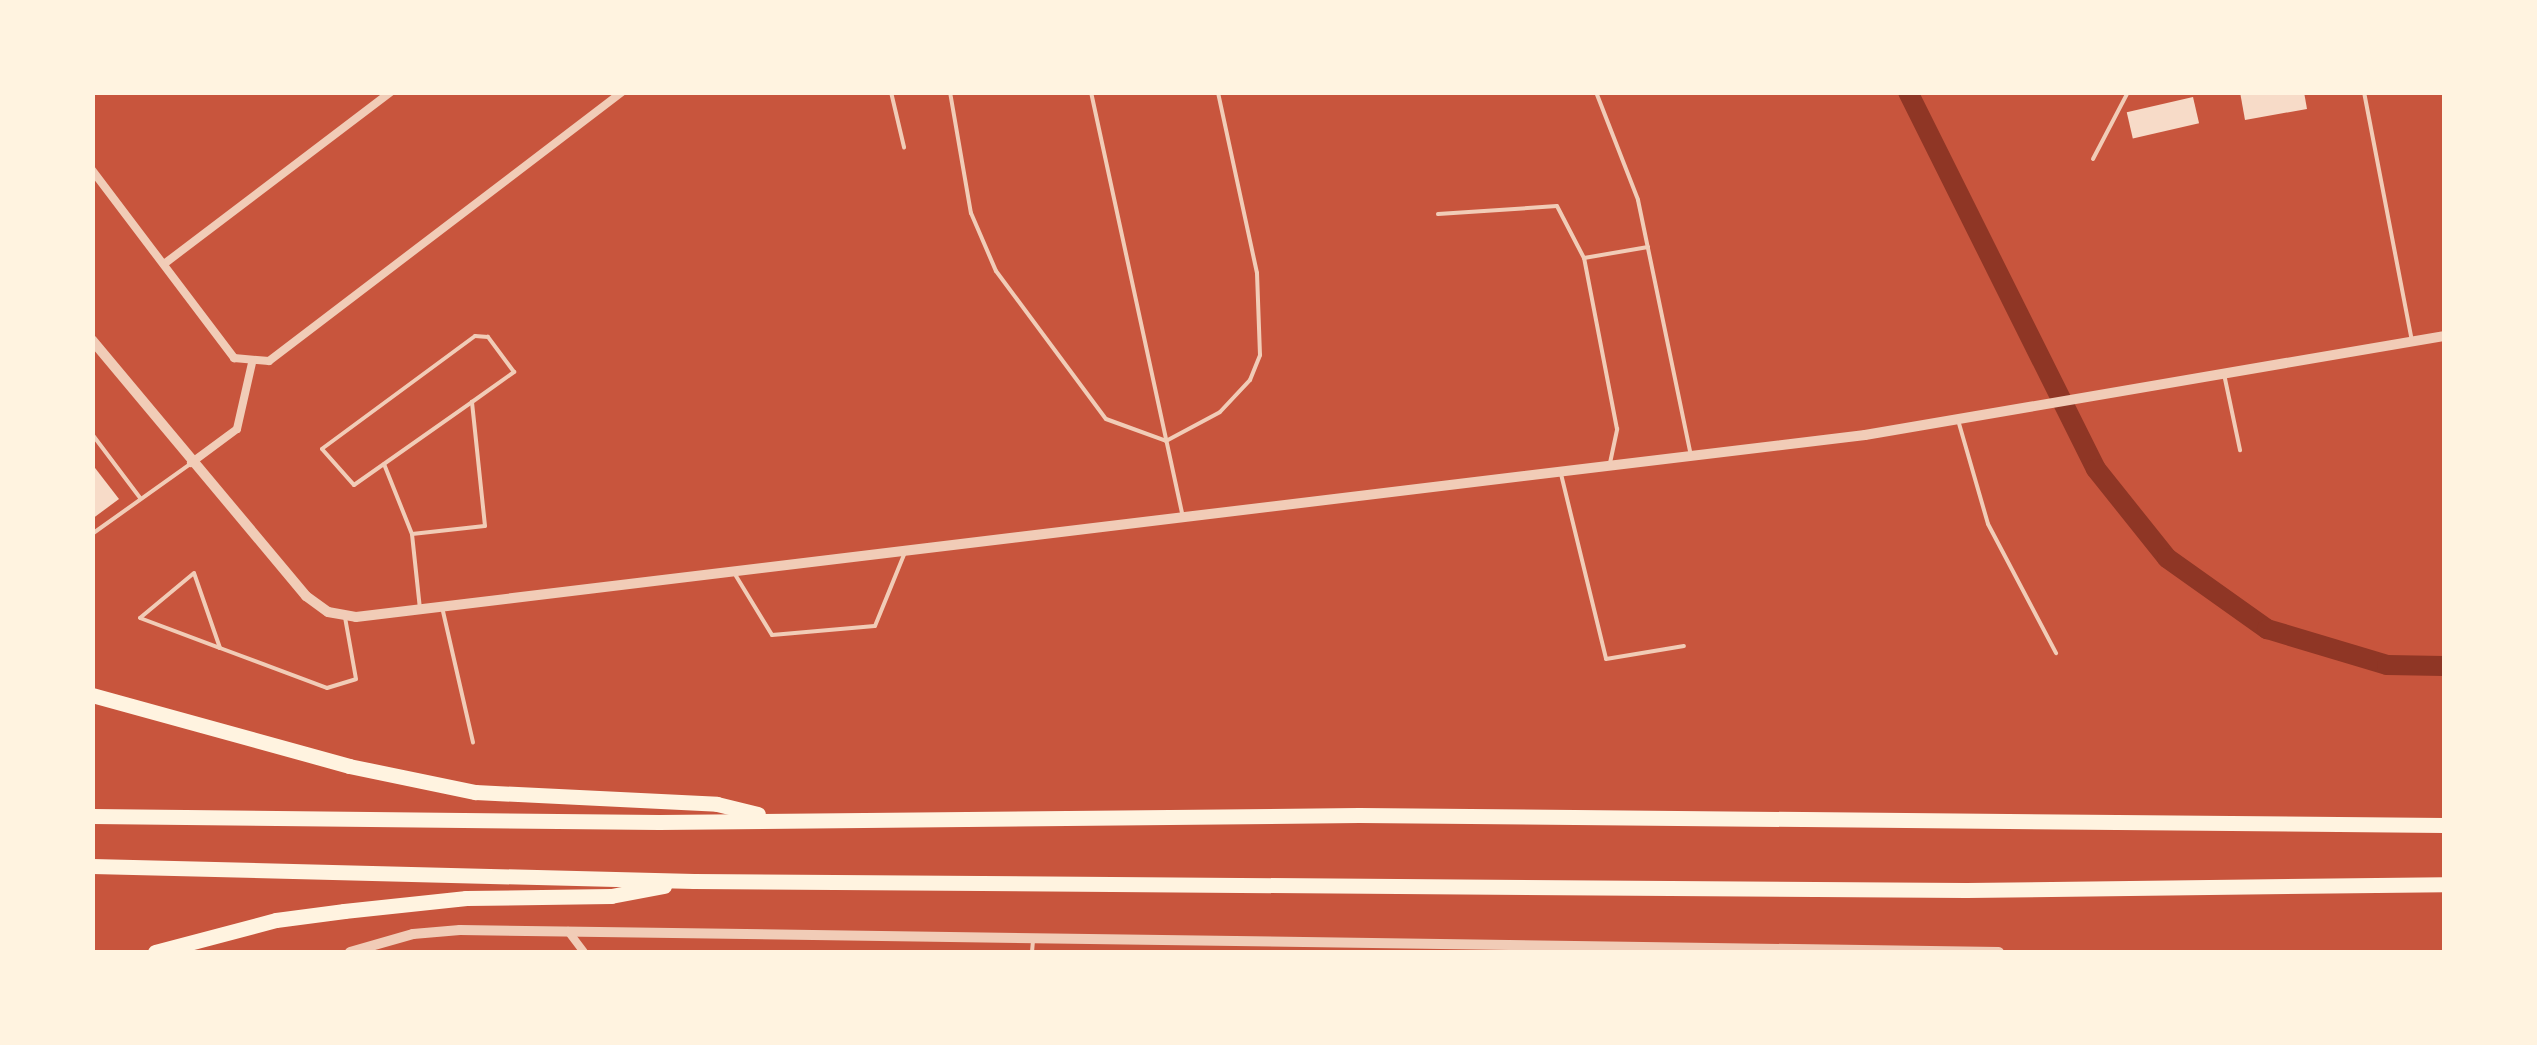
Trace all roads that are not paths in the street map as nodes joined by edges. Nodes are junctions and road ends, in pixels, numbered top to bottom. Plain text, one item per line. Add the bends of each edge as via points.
1 (391, 92) edge
2 (622, 92) edge
3 (891, 92) edge
4 (950, 92) edge
5 (1090, 92) edge
6 (1218, 92) edge
7 (1596, 92) edge
8 (2128, 92) edge
9 (2364, 92) edge
10 (904, 147) dead end
11 (2092, 158) dead end
12 (92, 170) edge
13 (1438, 214) dead end
14 (1648, 246) junction
15 (1584, 258) junction
16 (164, 264) junction
17 (2444, 336) edge
18 (92, 340) edge
19 (2412, 341) junction
20 (252, 363) junction
21 (2224, 374) junction
22 (472, 402) junction
23 (1958, 420) junction
24 (92, 434) edge
25 (1166, 441) junction
26 (2240, 450) dead end
27 (1690, 456) junction
28 (191, 462) junction
29 (384, 464) junction
30 (1608, 467) junction
31 (1561, 474) junction
32 (141, 499) junction
33 (1182, 514) junction
34 (92, 534) edge
35 (412, 534) junction
36 (905, 552) junction
37 (736, 576) junction
38 (442, 608) junction
39 (420, 609) junction
40 (345, 616) junction
41 (1684, 646) dead end
42 (220, 648) junction
43 (2056, 653) dead end
44 (92, 695) edge
45 (473, 742) dead end
46 (92, 816) edge
47 (782, 819) junction
48 (2444, 825) edge
49 (92, 866) edge
50 (694, 881) junction
51 (2444, 884) edge
52 (568, 931) junction
53 (1032, 947) edge
54 (1364, 949) edge
55 (154, 952) edge
56 (350, 952) edge
57 (584, 952) edge
58 (1999, 952) edge

1 - 16 street
2 - 20 street via 269,362
3 - 10 lane
4 - 25 lane via 971,213 996,271 1106,418
5 - 25 lane
6 - 25 lane via 1257,273 1260,355 1250,380 1220,412
7 - 14 lane via 1638,200
8 - 11 lane
9 - 19 lane
12 - 16 street
13 - 15 lane via 1558,206
14 - 15 lane
14 - 27 lane
15 - 30 lane via 1617,429
16 - 20 street via 234,358
17 - 19 street
18 - 28 street
19 - 21 street
20 - 28 street via 237,429
21 - 23 street
21 - 26 lane
22 - 29 lane
22 - 29 lane via 514,372 488,338 476,336 322,449 354,486
22 - 35 lane via 485,526
23 - 27 street
23 - 43 lane via 1988,524
24 - 32 lane
25 - 33 lane
27 - 30 street
28 - 32 lane
28 - 40 street via 306,596
29 - 35 lane
30 - 31 street
31 - 33 street
31 - 41 lane via 1606,659
32 - 34 lane
33 - 36 street
35 - 39 lane
36 - 37 street
36 - 37 lane via 875,626 772,635
37 - 38 street
38 - 39 street
38 - 45 lane
39 - 40 street
40 - 42 lane via 356,679 327,688
42 - 42 lane via 188,636 140,618 194,573
44 - 47 highway via 443,786 534,799 717,804
46 - 47 highway
47 - 48 highway via 1359,815
49 - 50 highway
50 - 51 highway via 1946,890
50 - 55 highway via 611,896 466,898 327,913
52 - 53 street
52 - 56 street via 460,930
52 - 57 street
53 - 54 street
54 - 58 street

